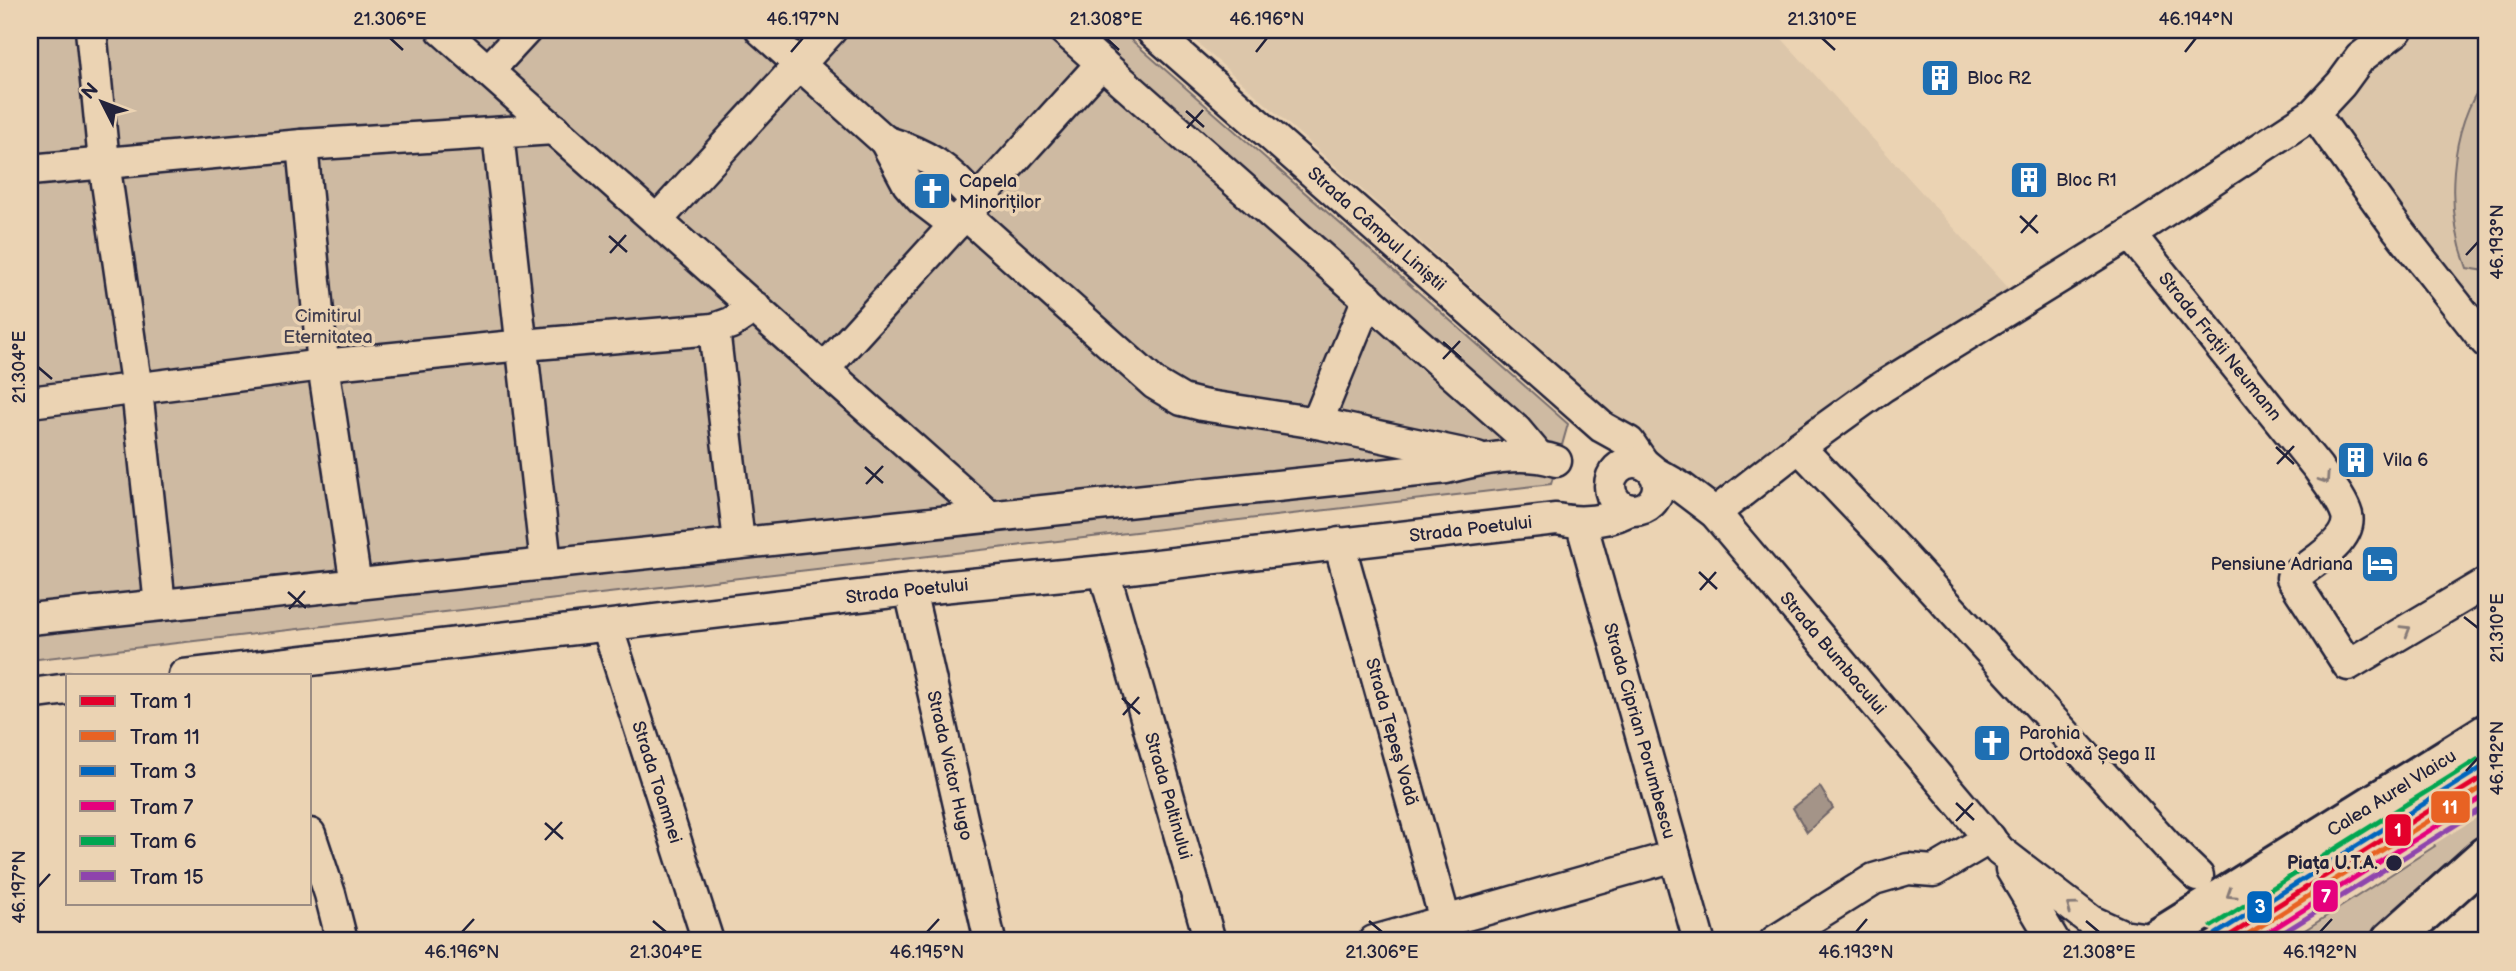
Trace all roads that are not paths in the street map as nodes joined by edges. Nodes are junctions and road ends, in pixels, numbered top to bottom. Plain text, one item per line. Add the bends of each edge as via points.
1 (90, 30) edge
2 (442, 30) edge
3 (526, 30) edge
4 (761, 30) edge
5 (831, 30) edge
6 (1064, 30) edge
7 (1151, 30) edge
8 (2397, 30) edge
9 (1102, 63) junction
10 (801, 64) junction
11 (488, 71) junction
12 (2314, 113) junction
13 (554, 129) junction
14 (499, 134) junction
15 (302, 145) junction
16 (104, 162) junction
17 (30, 170) edge
18 (965, 214) junction
19 (657, 220) junction
20 (2130, 234) junction
21 (1368, 298) junction
22 (755, 307) junction
23 (714, 329) junction
24 (2486, 342) edge
25 (523, 345) junction
26 (323, 365) junction
27 (825, 368) junction
28 (136, 390) junction
29 (30, 402) edge
30 (1317, 423) junction
31 (1602, 427) junction
32 (1799, 447) junction
33 (1483, 458) junction
34 (1649, 468) junction
35 (1612, 476) junction
36 (1636, 509) junction
37 (1713, 511) junction
38 (990, 517) junction
39 (1569, 520) junction
40 (739, 542) junction
41 (1339, 543) junction
42 (546, 564) junction
43 (1104, 571) junction
44 (2486, 583) edge
45 (356, 585) junction
46 (910, 590) junction
47 (160, 605) junction
48 (30, 619) edge
49 (607, 625) junction
50 (252, 671) edge
51 (201, 674) edge
52 (66, 689) edge
53 (30, 694) edge
54 (2486, 734) edge
55 (312, 840) edge
56 (1995, 845) junction
57 (1675, 856) junction
58 (2486, 856) edge
59 (2198, 876) dead end
60 (1445, 920) junction
61 (342, 941) edge
62 (708, 941) edge
63 (990, 941) edge
64 (1210, 941) edge
65 (1374, 941) edge
66 (1699, 941) edge
67 (1775, 941) edge
68 (2054, 941) edge
69 (2157, 941) edge
70 (2391, 941) edge

1 - 16 street
2 - 11 street
3 - 11 street
4 - 10 street
5 - 10 street
6 - 9 street
7 - 31 street, Strada Câmpul Liniștii
8 - 12 street via 2360,58
9 - 18 street
9 - 21 street
10 - 18 street via 885,141 948,171
10 - 19 street
11 - 13 street
12 - 20 street
12 - 24 street
13 - 14 street
13 - 19 street
14 - 15 street
14 - 25 street
15 - 16 street
15 - 26 street
16 - 17 street
16 - 28 street
18 - 27 street
18 - 30 street via 1171,396
19 - 22 street
20 - 32 street via 1893,380
20 -> 44 street, Strada Frații Neumann via 2318,468 2344,507 2348,518 2340,540 2292,578 2348,665
21 - 30 street
21 - 33 street via 1547,458
22 - 23 street
22 - 27 street
23 - 25 street
23 - 40 street
25 - 26 street
25 - 42 street
26 - 28 street
26 - 45 street
27 - 38 street
28 - 29 street
28 - 47 street
30 - 33 street
31 - 34 street, Strada Câmpul Liniștii via 1629,442
31 - 35 street via 1610,447
32 - 37 street
32 - 59 street
33 - 38 street via 1446,468
34 - 35 street via 1631,462
34 - 36 street via 1658,490 1653,501
34 - 37 street, Strada Bumbacului
35 - 36 street via 1614,500 1624,508
35 - 39 street
36 - 37 street
36 - 39 street, Strada Poetului via 1609,519
37 - 56 street, Strada Bumbacului
38 - 40 street
39 - 41 street, Strada Poetului
39 - 57 street, Strada Ciprian Porumbescu
40 - 42 street
41 - 43 street, Strada Poetului
41 - 60 street, Strada Țepeș Vodă
42 - 45 street
43 - 46 street, Strada Poetului
43 - 64 street, Strada Paltinului
45 - 47 street
46 - 49 street, Strada Poetului
46 - 63 street, Strada Victor Hugo
47 - 48 street
49 - 50 street, Strada Poetului
49 - 62 street, Strada Toamnei
50 - 51 street, Strada Poetului
52 - 53 street
54 -> 69 main road, Calea Aurel Vlaicu
55 - 61 street
56 - 67 street via 1934,872 1908,869 1874,879
56 - 68 street, Strada Bumbacului
69 -> 56 street, Strada Bumbacului via 2122,935 2091,921
57 - 60 street
57 - 66 street, Strada Ciprian Porumbescu
58 - 70 main road
60 - 65 street

